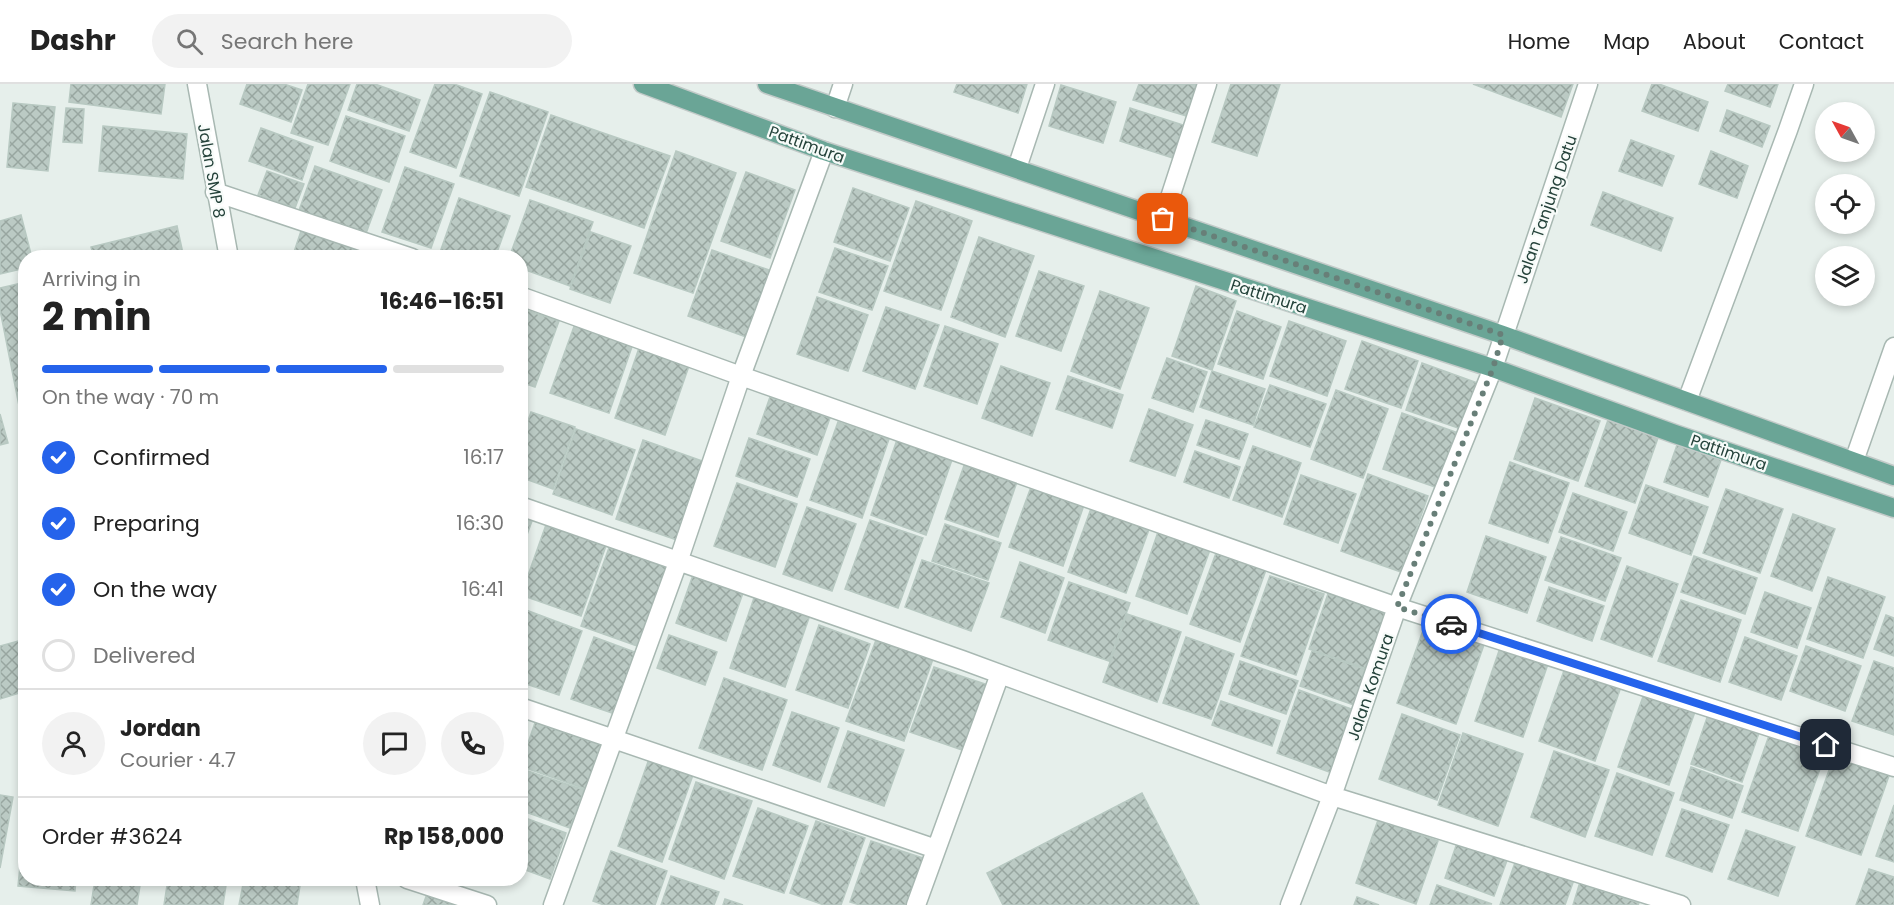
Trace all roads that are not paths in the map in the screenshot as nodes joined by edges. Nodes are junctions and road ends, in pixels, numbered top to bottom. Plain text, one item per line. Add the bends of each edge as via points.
1 (197, 84) edge
2 (643, 84) edge
3 (767, 84) edge
4 (843, 84) edge
5 (1045, 84) edge
6 (1207, 84) edge
7 (1588, 84) edge
8 (1804, 84) edge
9 (835, 108) junction
10 (824, 151) junction
11 (1017, 168) junction
12 (215, 192) junction
13 (1163, 219) junction
14 (227, 250) edge
15 (388, 250) edge
16 (528, 299) edge
17 (1503, 335) junction
18 (1894, 347) edge
19 (1493, 368) junction
20 (741, 376) junction
21 (1687, 400) junction
22 (1854, 461) junction
23 (1894, 476) edge
24 (1894, 508) edge
25 (528, 509) edge
26 (678, 562) junction
27 (1397, 607) junction
28 (1000, 674) junction
29 (528, 710) edge
30 (613, 740) junction
31 (1894, 766) edge
32 (1332, 796) junction
33 (936, 849) junction
34 (366, 886) edge
35 (429, 886) edge
36 (370, 905) edge
37 (487, 905) edge
38 (553, 905) edge
39 (916, 905) edge
40 (1290, 905) edge
41 (1681, 905) edge

1 - 12 street, Jalan SMP 8
2 - 10 main road, Pattimura
3 - 9 main road, Pattimura
4 - 9 street
5 - 11 street
6 - 13 street
7 - 17 street, Jalan Tanjung Datu
8 - 21 street
9 - 11 main road, Pattimura
10 - 19 main road, Pattimura
10 - 20 street
11 - 13 main road, Pattimura
12 - 14 street, Jalan SMP 8
12 - 15 street
13 - 17 main road, Pattimura
16 - 20 street
17 - 19 street, Jalan Komura
17 - 21 main road, Pattimura
18 - 22 street
19 - 24 main road, Pattimura
19 - 27 street, Jalan Komura
20 - 26 street
20 - 27 street
21 - 22 main road, Pattimura
22 - 23 main road, Pattimura
25 - 26 street
26 - 28 street
26 - 30 street
27 - 31 street
27 - 32 street, Jalan Komura
28 - 32 street
28 - 33 street
29 - 30 street
30 - 33 street
30 - 38 street
32 - 40 street, Jalan Komura
32 - 41 street
33 - 39 street
34 - 36 street
35 - 37 street

